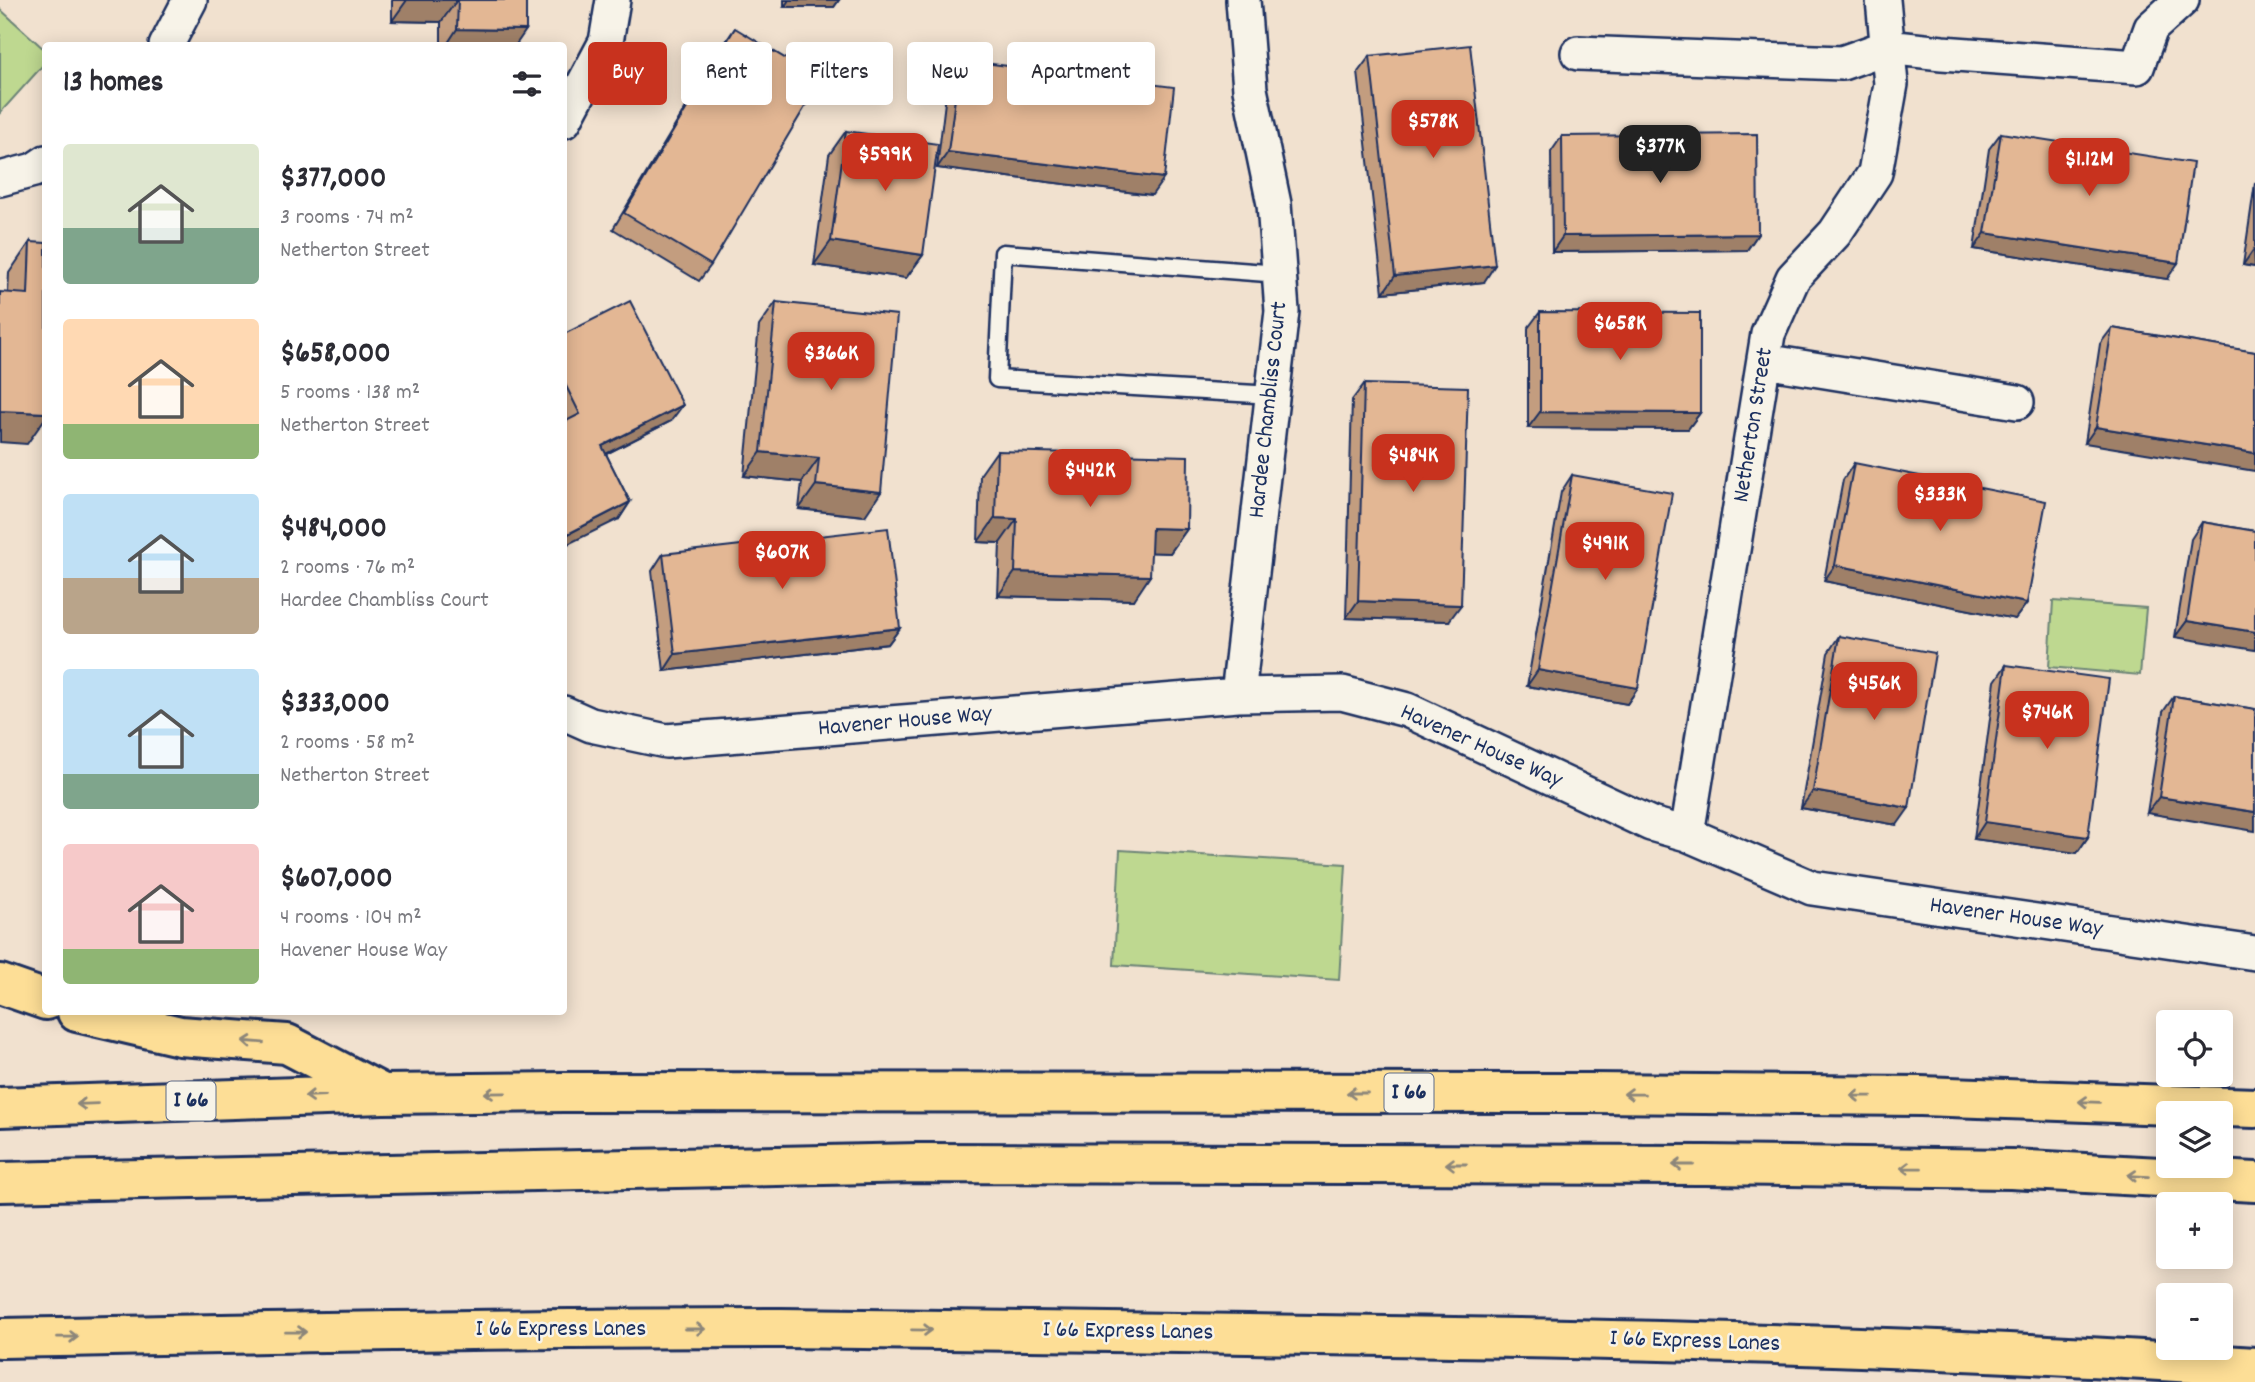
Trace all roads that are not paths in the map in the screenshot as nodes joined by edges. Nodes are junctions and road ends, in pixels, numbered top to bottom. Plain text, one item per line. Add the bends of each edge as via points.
1 (190, 0) edge
2 (613, 0) edge
3 (1243, 0) edge
4 (1883, 0) edge
5 (2182, 0) edge
6 (168, 42) edge
7 (1888, 47) junction
8 (1578, 53) dead end
9 (567, 115) edge
10 (42, 165) edge
11 (0, 179) edge
12 (1280, 274) junction
13 (1764, 360) junction
14 (1273, 396) junction
15 (2017, 402) dead end
16 (1238, 695) junction
17 (567, 714) edge
18 (1687, 834) junction
19 (2255, 953) edge
20 (0, 984) edge
21 (42, 999) edge
22 (90, 1015) edge
23 (383, 1094) junction
24 (0, 1107) edge
25 (2255, 1108) edge
26 (0, 1182) edge
27 (2255, 1182) edge
28 (0, 1338) edge
29 (2255, 1367) edge

1 - 6 street
2 - 9 street via 606,42
3 - 12 street, Hardee Chambliss Court via 1250,89 1274,204
4 - 7 street, Netherton Street
5 - 7 street via 2151,28 2137,66
7 - 8 street via 1842,63
7 - 13 street, Netherton Street via 1891,84 1875,173 1835,233 1793,278 1768,334
10 - 11 street
12 - 14 street, Hardee Chambliss Court via 1282,311
12 - 14 lane via 1003,253 997,379
13 - 15 street
13 - 18 street, Netherton Street
14 - 16 street, Hardee Chambliss Court
16 - 17 street, Havener House Way via 666,741 591,725
16 - 18 street, Havener House Way via 1342,693 1407,710 1651,824
18 - 19 street, Havener House Way via 1812,888
20 - 21 highway
23 -> 22 highway via 287,1044 180,1036
23 -> 24 highway, I 66
25 -> 23 highway, I 66 via 1619,1093
27 -> 26 highway via 1983,1169 1706,1165 918,1163
28 -> 29 highway, I 66 Express Lanes via 785,1328 1640,1339 2115,1357

